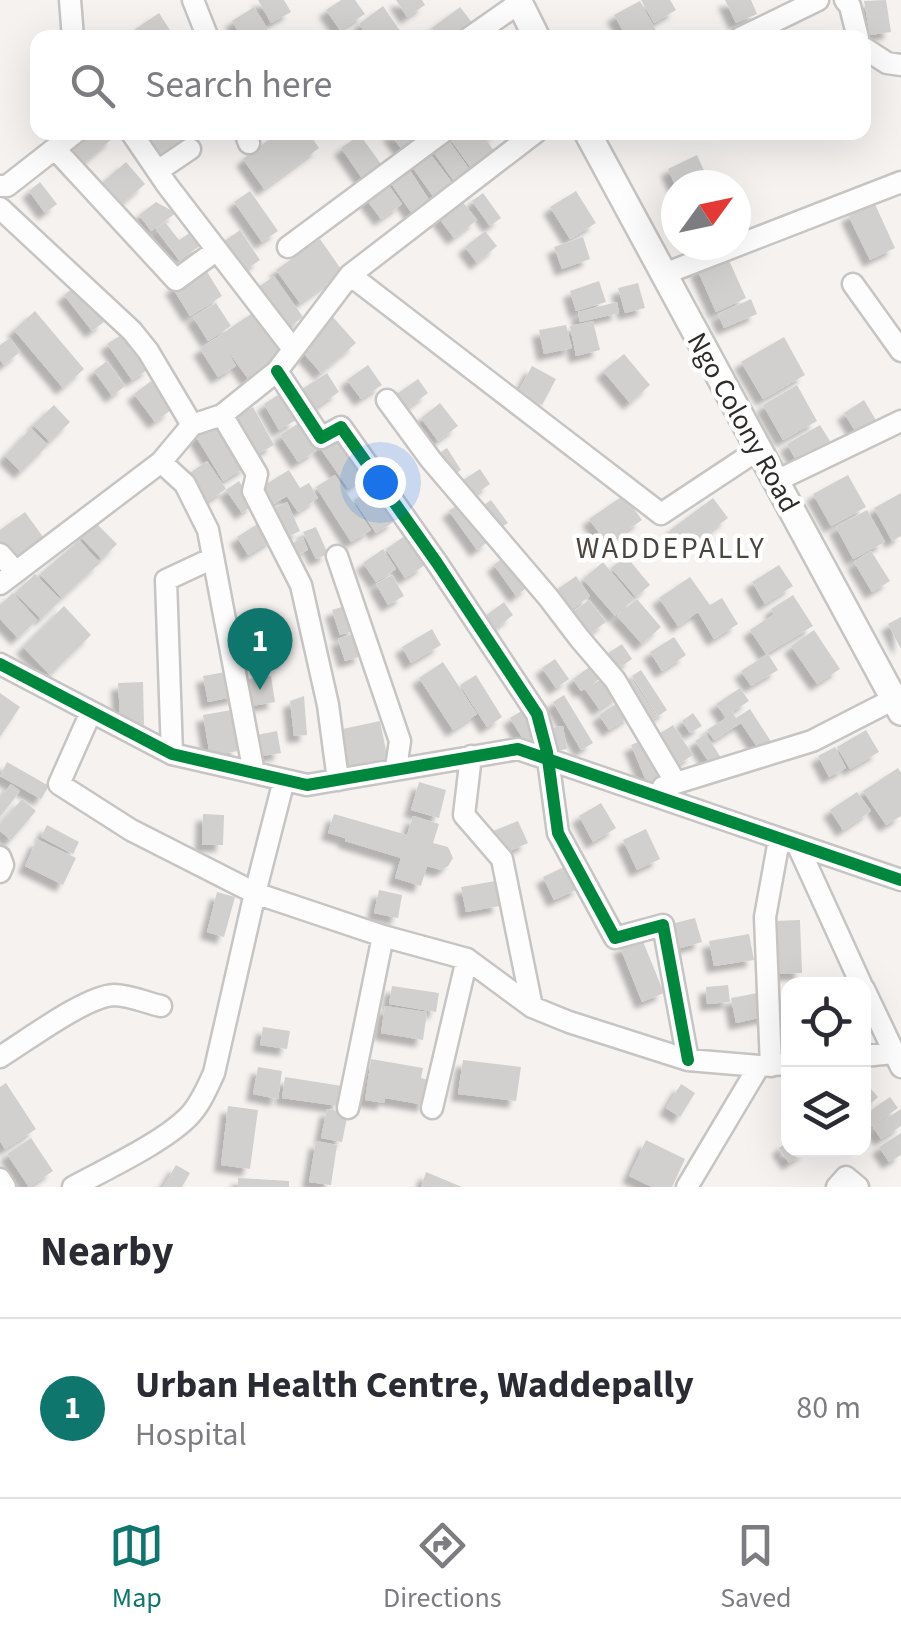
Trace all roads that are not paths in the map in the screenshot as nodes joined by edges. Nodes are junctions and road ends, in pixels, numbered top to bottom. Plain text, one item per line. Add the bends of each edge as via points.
1 (70, 0) edge
2 (193, 0) edge
3 (818, 0) edge
4 (846, 0) edge
5 (518, 2) edge
6 (72, 30) edge
7 (205, 30) edge
8 (480, 30) edge
9 (533, 30) edge
10 (756, 30) edge
11 (856, 30) edge
12 (871, 53) edge
13 (901, 64) edge
14 (67, 140) edge
15 (136, 140) edge
16 (432, 140) edge
17 (526, 140) edge
18 (591, 140) edge
19 (190, 148) dead end
20 (56, 150) junction
21 (159, 170) junction
22 (901, 182) edge
23 (2, 191) edge
24 (0, 208) edge
25 (288, 246) dead end
26 (216, 250) junction
27 (350, 274) junction
28 (664, 274) junction
29 (853, 284) dead end
30 (293, 350) junction
31 (901, 351) edge
32 (277, 372) junction
33 (388, 400) dead end
34 (222, 415) junction
35 (901, 421) edge
36 (192, 425) junction
37 (758, 450) junction
38 (162, 462) junction
39 (776, 481) junction
40 (0, 554) edge
41 (337, 556) dead end
42 (213, 558) junction
43 (8, 578) edge
44 (0, 664) edge
45 (898, 706) edge
46 (91, 712) junction
47 (172, 754) junction
48 (471, 756) junction
49 (548, 759) junction
50 (396, 768) junction
51 (254, 773) junction
52 (284, 780) junction
53 (338, 780) junction
54 (676, 782) junction
55 (644, 792) junction
56 (788, 843) junction
57 (0, 858) edge
58 (0, 872) edge
59 (901, 880) edge
60 (255, 893) junction
61 (384, 936) junction
62 (467, 959) junction
63 (857, 977) edge
64 (162, 1006) dead end
65 (871, 1006) edge
66 (532, 1008) junction
67 (0, 1057) edge
68 (871, 1057) edge
69 (688, 1060) junction
70 (897, 1060) edge
71 (773, 1066) edge
72 (348, 1108) dead end
73 (432, 1108) dead end
74 (0, 1179) edge
75 (5, 1187) edge
76 (73, 1187) edge
77 (687, 1187) edge
78 (837, 1187) edge
79 (858, 1187) edge

1 - 6 street
2 - 7 street
3 - 10 street
4 - 11 street
5 - 8 street
5 - 9 street
12 - 13 street via 886,64
14 - 20 street
15 - 21 street
16 - 25 street
17 - 27 street
18 - 28 street, Ngo Colony Road
19 - 21 street
20 - 23 street
20 - 26 street via 176,280
21 - 26 street
22 - 28 street
24 - 36 street via 132,331
26 - 30 street
27 - 30 street
27 - 37 street via 661,514
28 - 37 street, Ngo Colony Road
29 - 31 street
30 - 32 street
32 - 34 street
32 - 49 street via 321,438 340,427 437,563 538,714
33 - 54 street via 615,680
34 - 36 street
34 - 53 street via 257,474 252,491 301,585
35 - 39 street
36 - 38 street
37 - 39 street, Ngo Colony Road
38 - 42 street via 185,484 208,530
38 - 43 street
39 - 45 street, Ngo Colony Road
40 - 43 street
41 - 50 street via 400,741
42 - 47 street via 166,580
42 - 51 street
44 - 46 street
45 - 54 street via 812,741
46 - 47 street
46 - 60 street via 59,784
47 - 51 street
48 - 49 street via 518,748
48 - 50 street
48 - 66 street via 464,816 502,859
49 - 55 street
49 - 69 street via 558,833 615,938 663,926
50 - 53 street
51 - 52 street
52 - 53 street
52 - 60 street
54 - 55 street
55 - 56 street
56 - 59 street
56 - 63 street
56 - 71 street via 765,917
57 - 58 street
60 - 61 street
60 - 76 street via 202,1100 175,1129
61 - 62 street
61 - 72 street
62 - 66 street
62 - 73 street
64 - 67 street via 116,995 100,998
65 - 70 street
66 - 69 street
68 - 70 street
69 - 71 street
71 - 77 street
74 - 75 street
78 - 79 street via 846,1177

